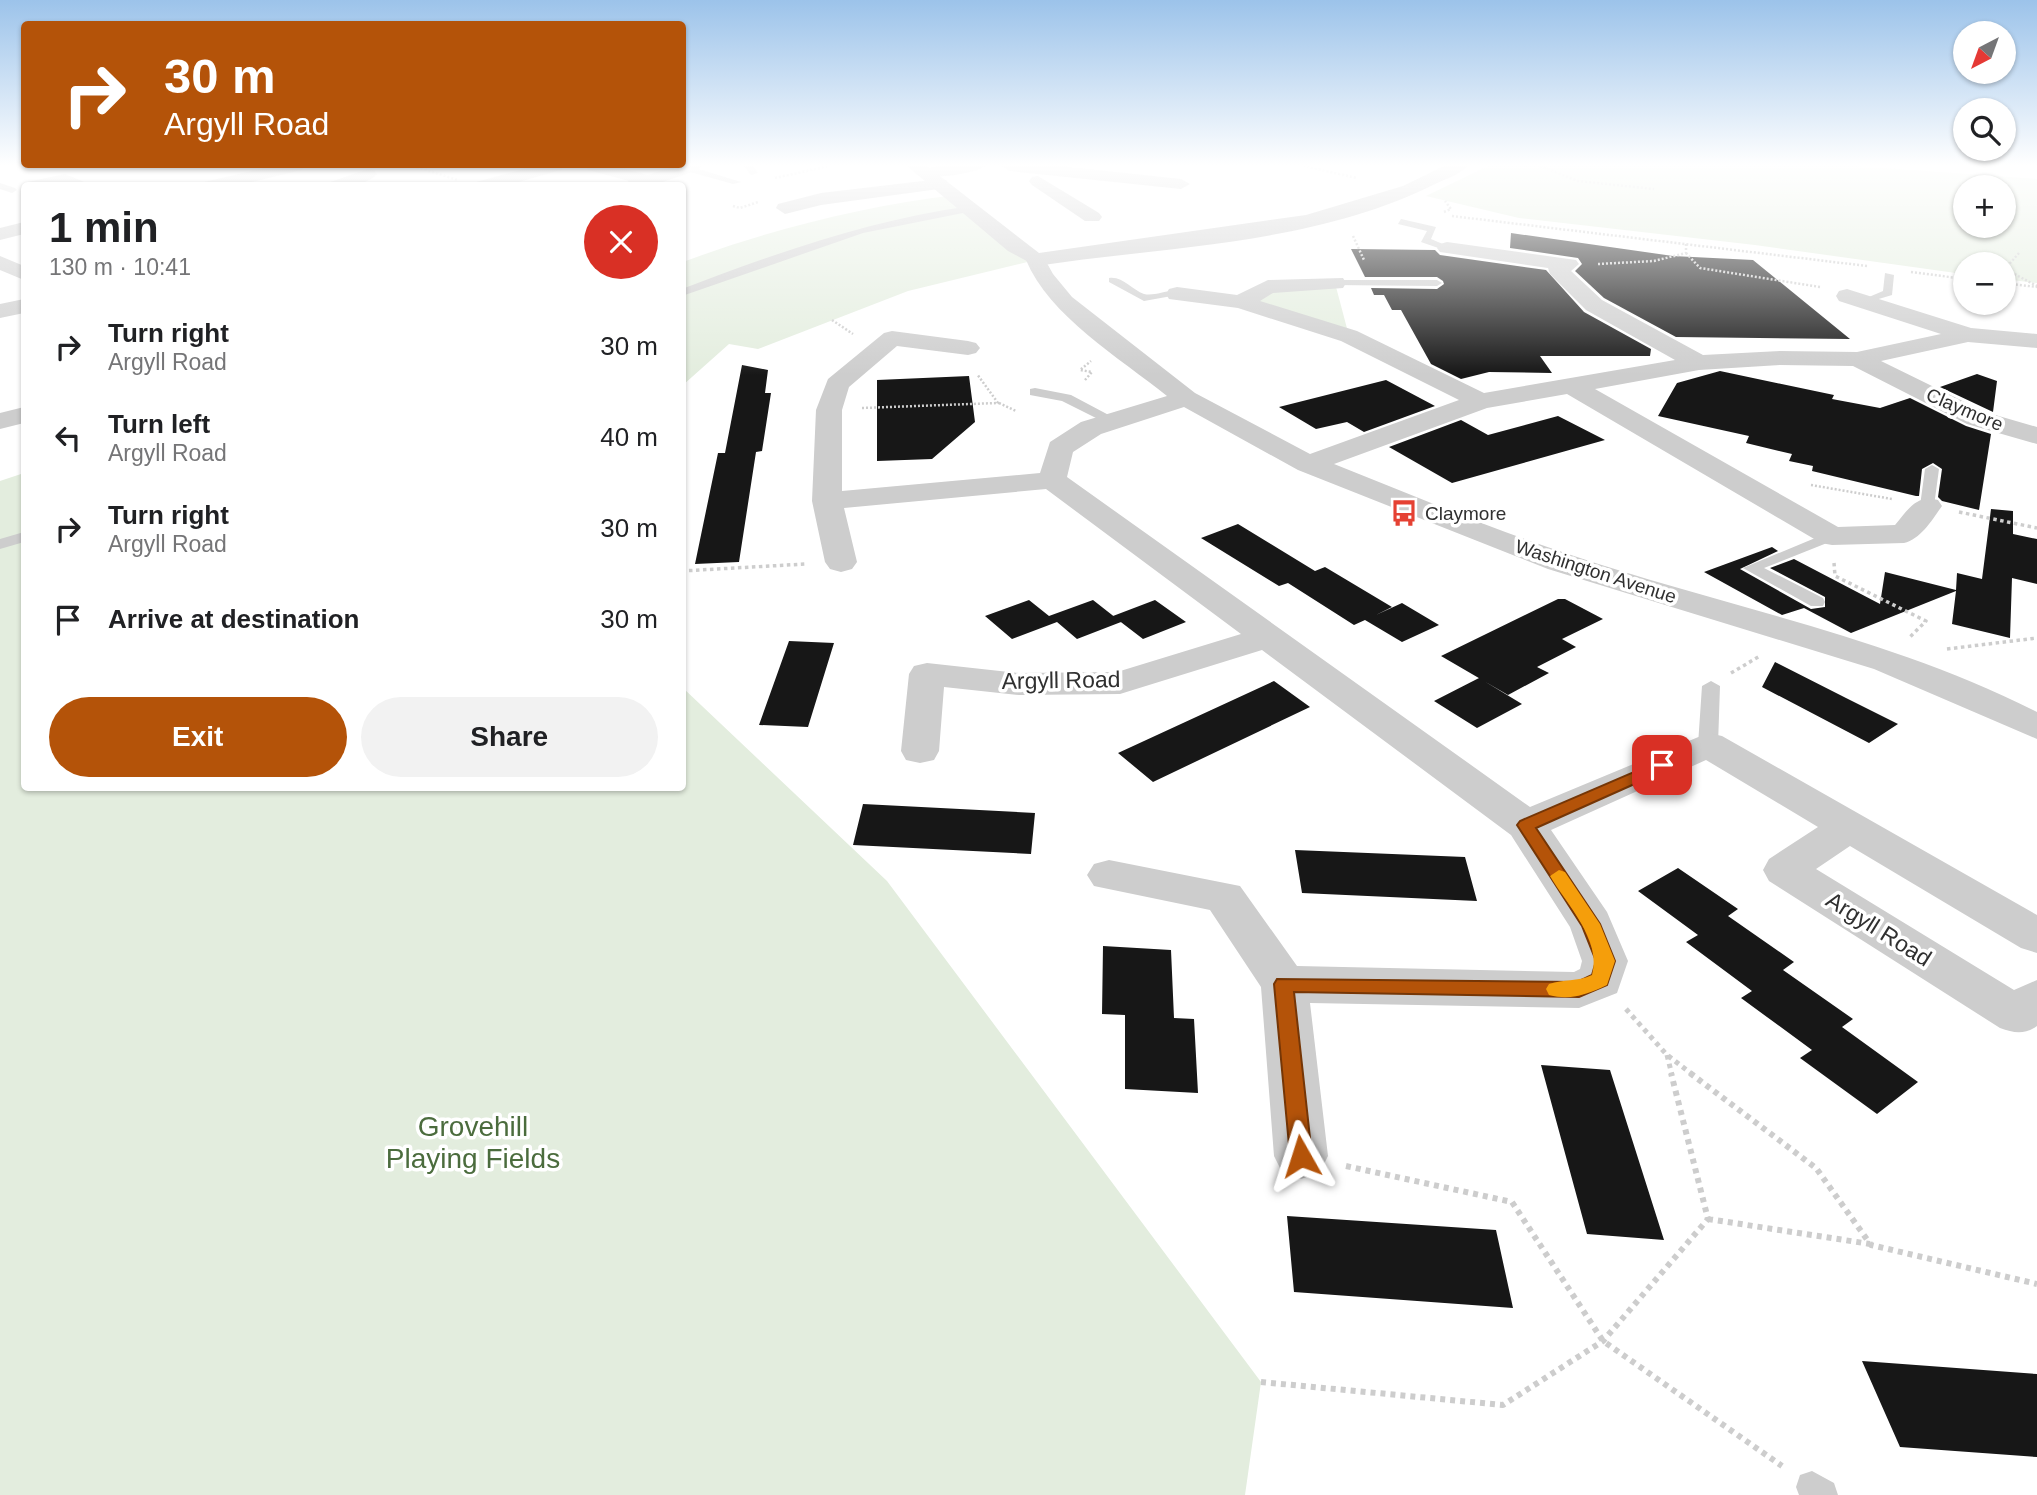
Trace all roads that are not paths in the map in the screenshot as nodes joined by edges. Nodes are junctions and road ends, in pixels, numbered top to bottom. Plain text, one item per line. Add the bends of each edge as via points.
1 (849, 236) edge
2 (1002, 236) edge
3 (1215, 236) edge
4 (1428, 236) edge
5 (1447, 248) joint
6 (1036, 260) junction
7 (0, 262) edge
8 (21, 272) edge
9 (1894, 272) road end
10 (1113, 280) dead end
11 (1335, 283) joint
12 (1437, 283) dead end
13 (686, 292) edge
14 (1177, 294) joint
15 (1857, 299) joint
16 (1241, 302) junction
17 (21, 307) edge
18 (0, 311) edge
19 (1968, 335) junction
20 (2037, 341) edge
21 (968, 348) road end
22 (1857, 359) junction
23 (1699, 363) junction
24 (1572, 386) junction
25 (1035, 392) dead end
26 (1186, 398) junction
27 (1481, 401) junction
28 (21, 416) edge
29 (0, 421) edge
30 (1113, 421) junction
31 (2037, 436) edge
32 (1056, 464) junction
33 (1308, 464) junction
34 (1932, 469) dead end
35 (827, 501) junction
36 (1927, 506) joint
37 (1832, 536) junction
38 (21, 538) edge
39 (0, 544) edge
40 (841, 562) road end
41 (1817, 602) dead end
42 (1268, 637) junction
43 (1711, 685) road end
44 (2037, 727) edge
45 (1708, 745) junction
46 (920, 751) dead end
47 (1526, 825) junction
48 (1849, 827) junction
49 (1109, 875) dead end
50 (2037, 936) edge
51 (1284, 984) junction
52 (2037, 998) edge
53 (1301, 1156) road end

1 - 13 lane
2 - 6 street, Washington Avenue
3 - 6 street
4 - 5 lane via 1425,240
5 - 23 street via 1569,264 1557,270 1594,305
6 - 26 street, Washington Avenue via 1042,276 1064,302
7 - 8 street
9 - 15 lane via 1888,293
10 - 14 lane via 1144,298
11 - 12 lane
11 - 16 street via 1268,287
14 - 16 street
15 - 19 street, Claymore
16 - 27 street via 1349,337
17 - 18 street
19 - 20 street, Claymore
19 - 22 street, Claymore
21 - 35 street via 892,338 838,384 829,410
22 - 23 street, Claymore
22 - 31 street, Claymore via 1976,418
23 - 24 street, Claymore
24 - 27 street, Claymore
24 - 37 street
25 - 30 lane via 1066,398
26 - 30 street
26 - 33 street, Washington Avenue
27 - 33 street, Claymore
28 - 29 street
30 - 32 street via 1091,428
32 - 35 street
32 - 42 street
33 - 44 street, Washington Avenue via 1559,562 1887,661 1989,702
34 - 36 lane
35 - 40 street
36 - 37 street via 1904,534
37 - 41 lane via 1751,568
38 - 39 lane
42 - 46 street, Argyll Road via 1120,683 1019,684 927,674
42 - 47 street
43 - 45 lane
45 - 47 street
45 - 48 street
47 - 51 street via 1591,924 1605,961 1601,980 1579,990
48 - 50 street
48 - 52 street, Argyll Road via 1784,870 2017,1015
49 - 51 street via 1224,897
51 - 53 street

